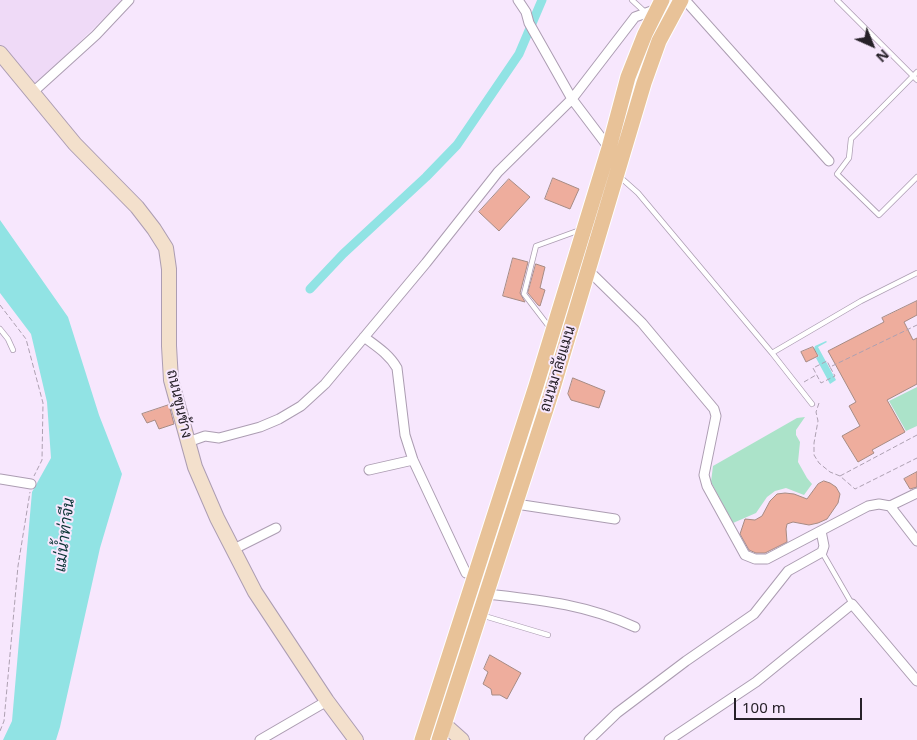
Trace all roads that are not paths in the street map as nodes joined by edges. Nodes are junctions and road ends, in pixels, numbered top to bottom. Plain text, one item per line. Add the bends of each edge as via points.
1 (116, 0) edge
2 (129, 0) edge
3 (518, 0) edge
4 (632, 0) edge
5 (681, 0) edge
6 (685, 0) edge
7 (838, 0) edge
8 (655, 7) edge
9 (122, 8) junction
10 (0, 53) edge
11 (915, 74) edge
12 (917, 80) edge
13 (32, 93) junction
14 (572, 100) junction
15 (609, 148) junction
16 (829, 161) dead end
17 (602, 170) junction
18 (617, 175) junction
19 (917, 177) edge
20 (584, 228) junction
21 (588, 270) junction
22 (917, 273) edge
23 (0, 329) edge
24 (553, 331) junction
25 (364, 337) junction
26 (13, 350) dead end
27 (772, 353) junction
28 (536, 386) junction
29 (552, 391) junction
30 (812, 404) dead end
31 (188, 442) junction
32 (413, 460) junction
33 (370, 470) dead end
34 (0, 479) edge
35 (31, 484) road end
36 (917, 493) edge
37 (516, 504) junction
38 (890, 506) junction
39 (615, 519) dead end
40 (276, 528) dead end
41 (821, 531) junction
42 (917, 541) edge
43 (234, 549) junction
44 (822, 552) junction
45 (475, 576) junction
46 (487, 594) junction
47 (852, 604) junction
48 (480, 615) junction
49 (635, 627) dead end
50 (548, 635) dead end
51 (917, 681) edge
52 (326, 701) junction
53 (444, 724) junction
54 (260, 740) edge
55 (356, 740) edge
56 (422, 740) edge
57 (438, 740) edge
58 (462, 740) edge
59 (590, 740) edge
60 (668, 740) edge

1 - 9 street
2 - 9 street
3 - 14 street
4 - 8 lane
5 - 18 main road, ถนนมาลัยแมน via 651,61
6 - 16 street
7 - 11 lane
8 - 14 street via 635,17
8 - 15 main road, ถนนมาลัยแมน via 636,55
9 - 13 street
10 - 13 main road, ถนนขุนช้าง
11 - 12 lane
11 - 19 lane via 851,139 849,158 837,174 879,215
13 - 31 main road, ถนนขุนช้าง via 137,207 166,248 172,380
14 - 15 street
14 - 25 street via 498,172
15 - 17 main road, ถนนมาลัยแมน
17 - 18 main road
17 - 20 main road, ถนนมาลัยแมน
18 - 21 main road, ถนนมาลัยแมน
18 - 27 lane via 638,193
20 - 24 main road, ถนนมาลัยแมน
20 - 24 lane via 536,246 524,294
21 - 29 main road, ถนนมาลัยแมน
21 - 41 street via 642,323 714,409 716,416 704,476 745,555 767,560
22 - 27 lane via 861,301
23 - 26 lane
24 - 28 main road, ถนนมาลัยแมน
25 - 31 street via 311,398 279,420 218,438 205,436
25 - 32 street via 392,360 396,368 404,435
27 - 30 lane
28 - 29 main road
28 - 45 main road, ถนนมาลัยแมน
29 - 37 main road, ถนนมาลัยแมน
31 - 43 main road, ถนนขุนช้าง via 195,468
32 - 33 street
32 - 45 street via 466,573
34 - 35 street
36 - 38 street
37 - 39 street
37 - 46 main road, ถนนมาลัยแมน
38 - 41 street via 868,506
38 - 42 street
40 - 43 street
41 - 44 street
43 - 52 main road, ถนนขุนช้าง via 256,592
44 - 47 lane
44 - 59 street via 788,571 754,614 686,660 617,713
45 - 56 main road, ถนนมาลัยแมน
46 - 48 main road, ถนนมาลัยแมน
46 - 49 street via 552,601 610,615
47 - 51 street
47 - 60 street via 756,682
48 - 50 lane
48 - 53 main road, ถนนมาลัยแมน
52 - 54 street
52 - 55 main road, ถนนขุนช้าง
53 - 57 main road, ถนนมาลัยแมน
53 - 58 main road

